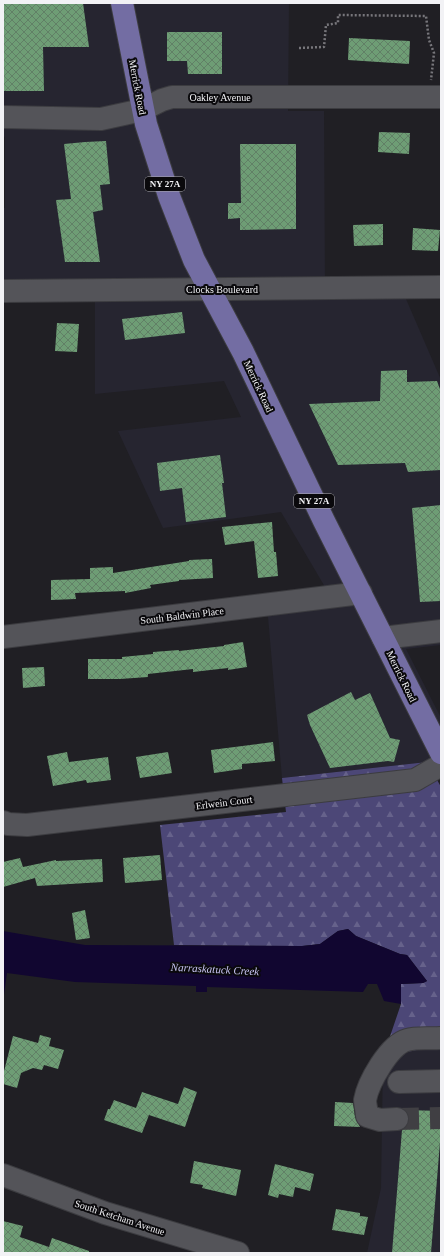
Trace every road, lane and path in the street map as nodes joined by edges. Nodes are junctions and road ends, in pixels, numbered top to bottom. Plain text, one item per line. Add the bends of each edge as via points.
1 (122, 3) edge
2 (299, 48) dead end
3 (434, 97) edge
4 (142, 110) junction
5 (3, 117) edge
6 (441, 287) edge
7 (209, 289) junction
8 (3, 291) edge
9 (361, 593) junction
10 (441, 632) edge
11 (3, 637) edge
12 (383, 638) junction
13 (441, 753) edge
14 (441, 765) edge
15 (3, 822) edge
16 (441, 1038) edge
17 (441, 1081) edge
18 (399, 1082) dead end
19 (397, 1119) tunnel mouth
20 (3, 1175) edge
21 (197, 1248) edge
22 (238, 1253) edge

1 - 4 main road, Merrick Road / NY 27A
2 - 3 path via 324,47 326,25 338,23 338,15 426,16 429,40 434,53 431,82 427,84
3 - 4 street, Oakley Avenue via 172,97
4 - 5 street, Oakley Avenue via 101,119
4 - 7 main road, Merrick Road / NY 27A via 169,196 194,260
6 - 7 street, Clocks Boulevard
7 - 8 street, Clocks Boulevard
7 - 9 main road, Merrick Road / NY 27A via 243,352
9 - 11 street, South Baldwin Place
9 - 12 main road, Merrick Road / NY 27A
10 - 12 street
12 - 13 main road, Merrick Road / NY 27A
14 - 15 street, Erlwein Court via 415,780 27,825
16 - 19 street via 406,1040 394,1047 381,1065 365,1101 367,1116 380,1120
17 - 18 street
20 - 21 street, South Ketcham Avenue
21 - 22 street, South Ketcham Avenue

